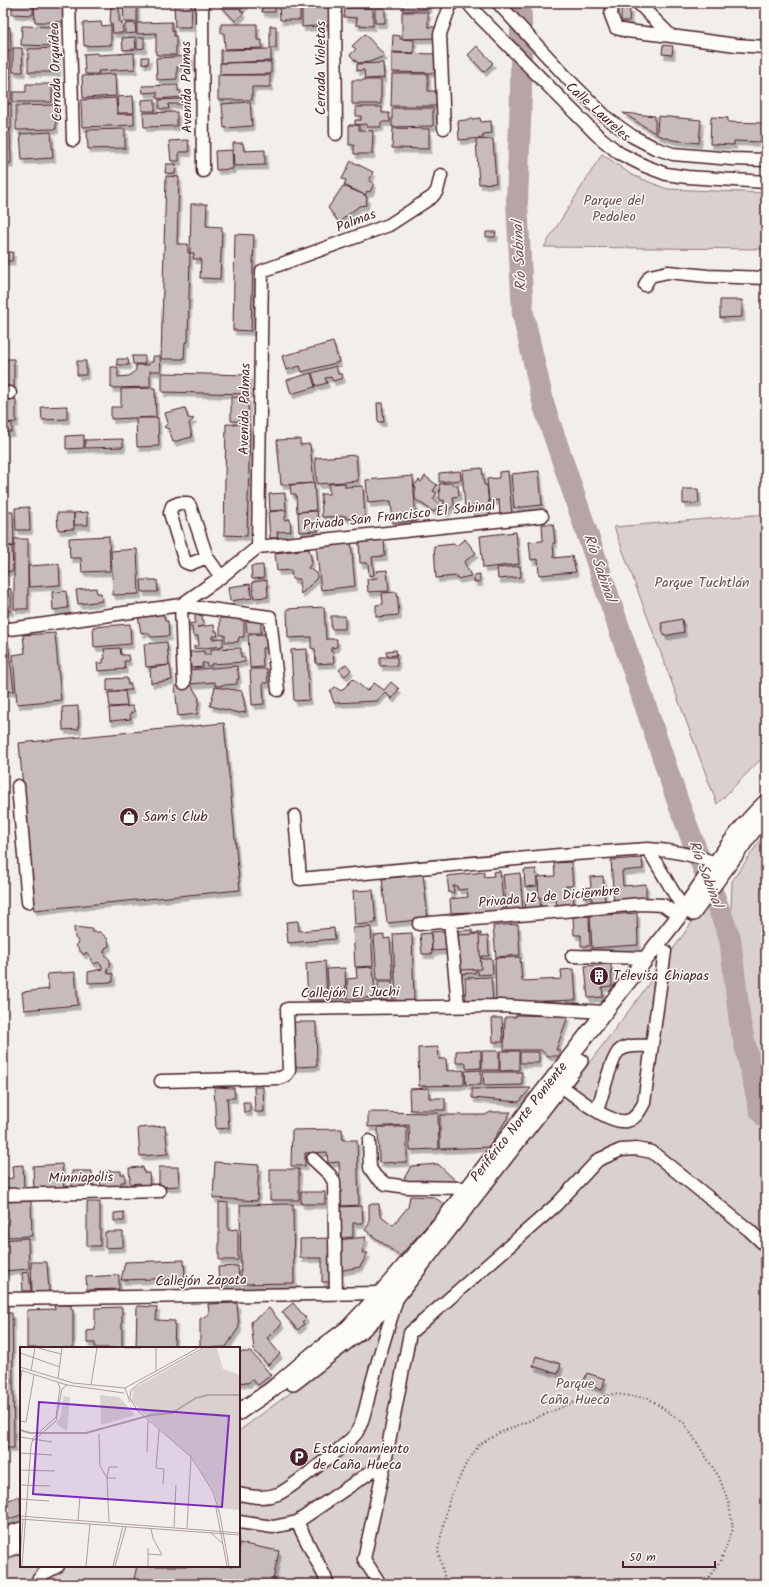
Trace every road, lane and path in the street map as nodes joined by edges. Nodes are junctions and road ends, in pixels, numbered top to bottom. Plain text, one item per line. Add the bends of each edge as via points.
1 (69, 3) edge
2 (202, 3) edge
3 (335, 3) edge
4 (451, 3) edge
5 (468, 3) edge
6 (498, 3) edge
7 (615, 3) edge
8 (638, 3) edge
9 (671, 36) junction
10 (766, 47) edge
11 (444, 128) dead end
12 (336, 134) dead end
13 (73, 140) dead end
14 (766, 160) edge
15 (203, 171) dead end
16 (441, 175) dead end
17 (766, 182) edge
18 (262, 271) joint
19 (766, 278) edge
20 (645, 286) dead end
21 (542, 516) dead end
22 (258, 547) junction
23 (207, 557) junction
24 (221, 577) junction
25 (181, 605) junction
26 (3, 630) edge
27 (184, 683) dead end
28 (278, 690) dead end
29 (18, 786) dead end
30 (766, 802) edge
31 (766, 815) edge
32 (294, 816) dead end
33 (648, 849) junction
34 (713, 867) junction
35 (700, 896) junction
36 (28, 902) dead end
37 (681, 913) junction
38 (450, 921) junction
39 (419, 924) dead end
40 (664, 951) junction
41 (572, 956) dead end
42 (647, 958) junction
43 (458, 1006) junction
44 (605, 1012) junction
45 (651, 1046) junction
46 (161, 1081) dead end
47 (561, 1086) junction
48 (597, 1111) junction
49 (369, 1141) dead end
50 (313, 1159) dead end
51 (468, 1188) junction
52 (159, 1191) dead end
53 (3, 1195) edge
54 (766, 1246) edge
55 (381, 1293) junction
56 (336, 1294) junction
57 (398, 1295) junction
58 (3, 1299) edge
59 (240, 1411) edge
60 (240, 1421) edge
61 (386, 1462) junction
62 (240, 1494) edge
63 (240, 1522) edge
64 (297, 1522) junction
65 (20, 1530) edge
66 (3, 1536) edge
67 (20, 1544) edge
68 (3, 1551) edge
69 (56, 1567) edge
70 (35, 1584) edge
71 (327, 1584) edge
72 (380, 1584) edge
73 (446, 1584) edge
74 (704, 1584) edge

1 - 13 street, Cerrada Orquídea
2 - 15 street, Avenida Palmas
3 - 12 street, Cerrada Violetas
4 - 11 street via 440,34
5 - 17 street, Calle Laureles via 597,135 619,153 666,174
6 - 14 street, Calle Laureles via 608,119 632,136 655,148 679,154
7 - 9 street via 611,15 616,28 627,32
8 - 9 street
9 - 10 street via 736,46
16 - 18 street, Palmas via 437,191 432,197 389,225
18 - 22 street, Avenida Palmas
19 - 20 street via 668,272 650,276
21 - 22 street, Privada San Francisco El Sabinal
22 - 24 street
23 - 23 street via 190,506 187,503 172,506 170,513 185,562 190,564
23 - 24 street
24 - 25 street
25 - 26 street
25 - 27 street
25 - 28 street via 270,617
29 - 36 street
30 - 34 main road, Periférico Norte Poniente via 753,814
31 - 34 main road, Periférico Norte Poniente
32 - 33 street via 300,879
33 - 34 street via 667,850
33 - 37 street
34 - 35 main road, Periférico Norte Poniente
35 - 37 main road, Periférico Norte Poniente
35 - 40 main road, Periférico Norte Poniente
37 - 38 street, Privada 12 de Diciembre via 663,905 641,904
37 - 42 main road, Periférico Norte Poniente
38 - 39 street, Privada 12 de Diciembre
38 - 43 street
40 - 45 street
40 - 47 main road, Periférico Norte Poniente
41 - 42 street
42 - 44 main road, Periférico Norte Poniente
43 - 44 street, Callejón El Juchi
43 - 46 street, Callejón El Juchi via 287,1009 289,1071 286,1075 280,1078
44 - 51 main road, Periférico Norte Poniente
45 - 48 street via 632,1046 620,1050 614,1059
45 - 48 street via 644,1103 638,1115 627,1121 615,1120
47 - 48 street
47 - 57 main road, Periférico Norte Poniente
49 - 51 street via 370,1168 376,1177 386,1184
50 - 56 street via 334,1182
51 - 55 main road, Periférico Norte Poniente
52 - 53 street, Minniapolis
54 - 61 street via 652,1152 621,1150 598,1160 556,1205 410,1333
55 - 56 street, Callejón Zapata
55 - 57 street, Callejón Zapata
55 - 59 main road, Periférico Norte Poniente via 348,1328 271,1390
56 - 58 street, Callejón Zapata
57 - 60 main road, Periférico Norte Poniente via 356,1334 268,1403
57 - 62 street via 363,1419 356,1433 280,1493 265,1497
61 - 64 street
61 - 72 street via 364,1559
63 - 64 street via 273,1527
64 - 71 street
65 - 66 main road
67 - 68 main road
69 - 70 street via 43,1574
73 - 74 path via 438,1550 449,1500 465,1466 480,1445 500,1433 580,1400 615,1394 648,1398 684,1423 720,1477 729,1503 733,1529 721,1560

